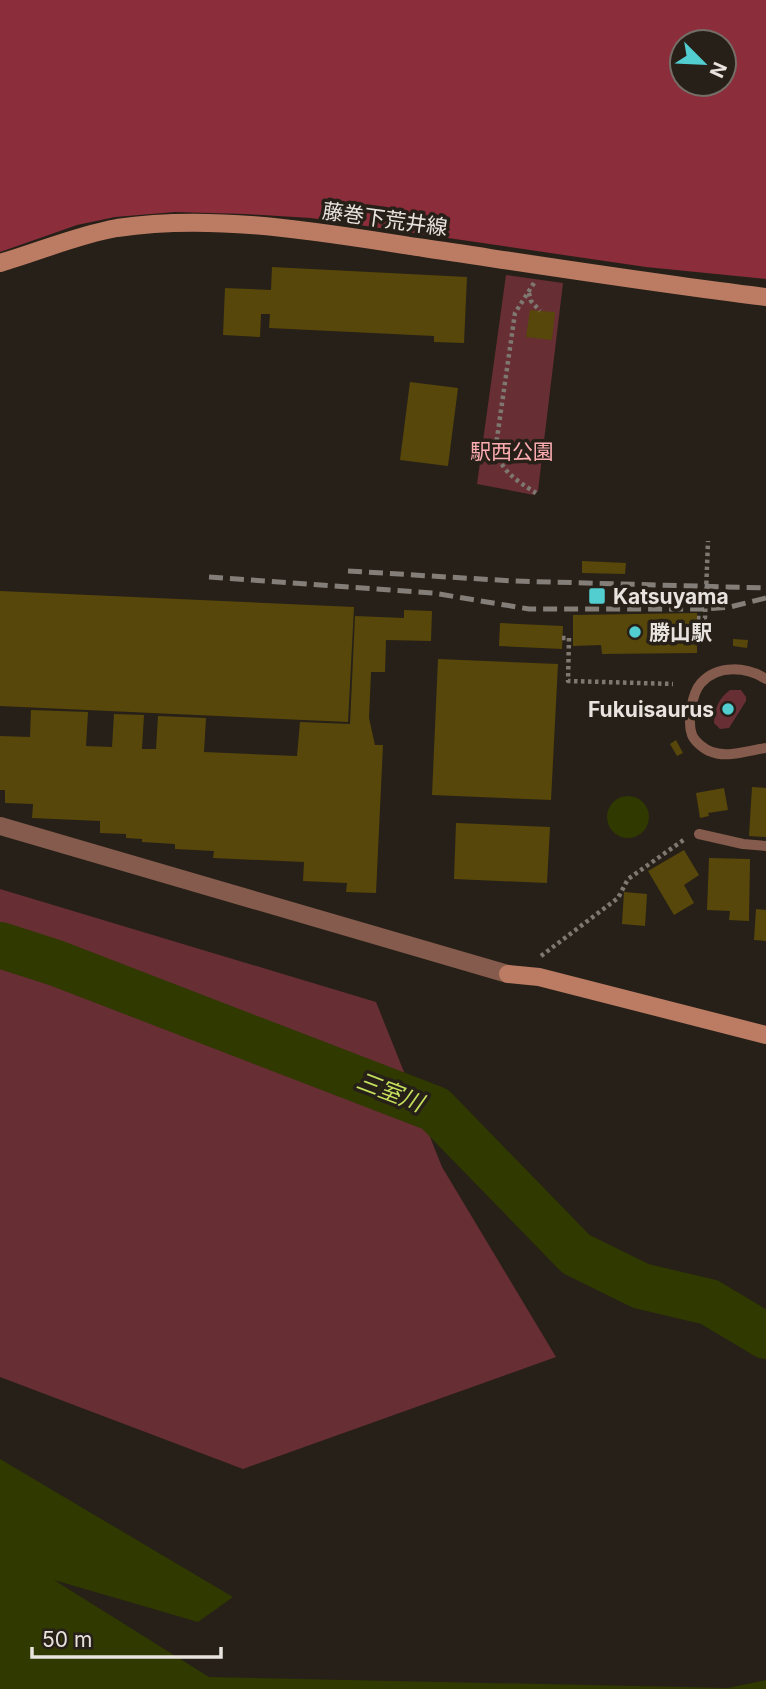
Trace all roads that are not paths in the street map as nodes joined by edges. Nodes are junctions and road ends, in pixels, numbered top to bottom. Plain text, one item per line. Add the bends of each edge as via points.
1 (0, 263) edge
2 (766, 297) edge
3 (766, 679) edge
4 (766, 748) edge
5 (0, 826) edge
6 (699, 834) road end
7 (766, 846) edge
8 (508, 974) joint
9 (766, 1035) edge

1 - 2 main road, 藤巻下荒井線 via 117,228 210,224 310,230
3 - 4 lane via 745,669 711,676 700,683 691,722 692,735 711,752
5 - 8 street
6 - 7 lane
8 - 9 main road via 539,977

